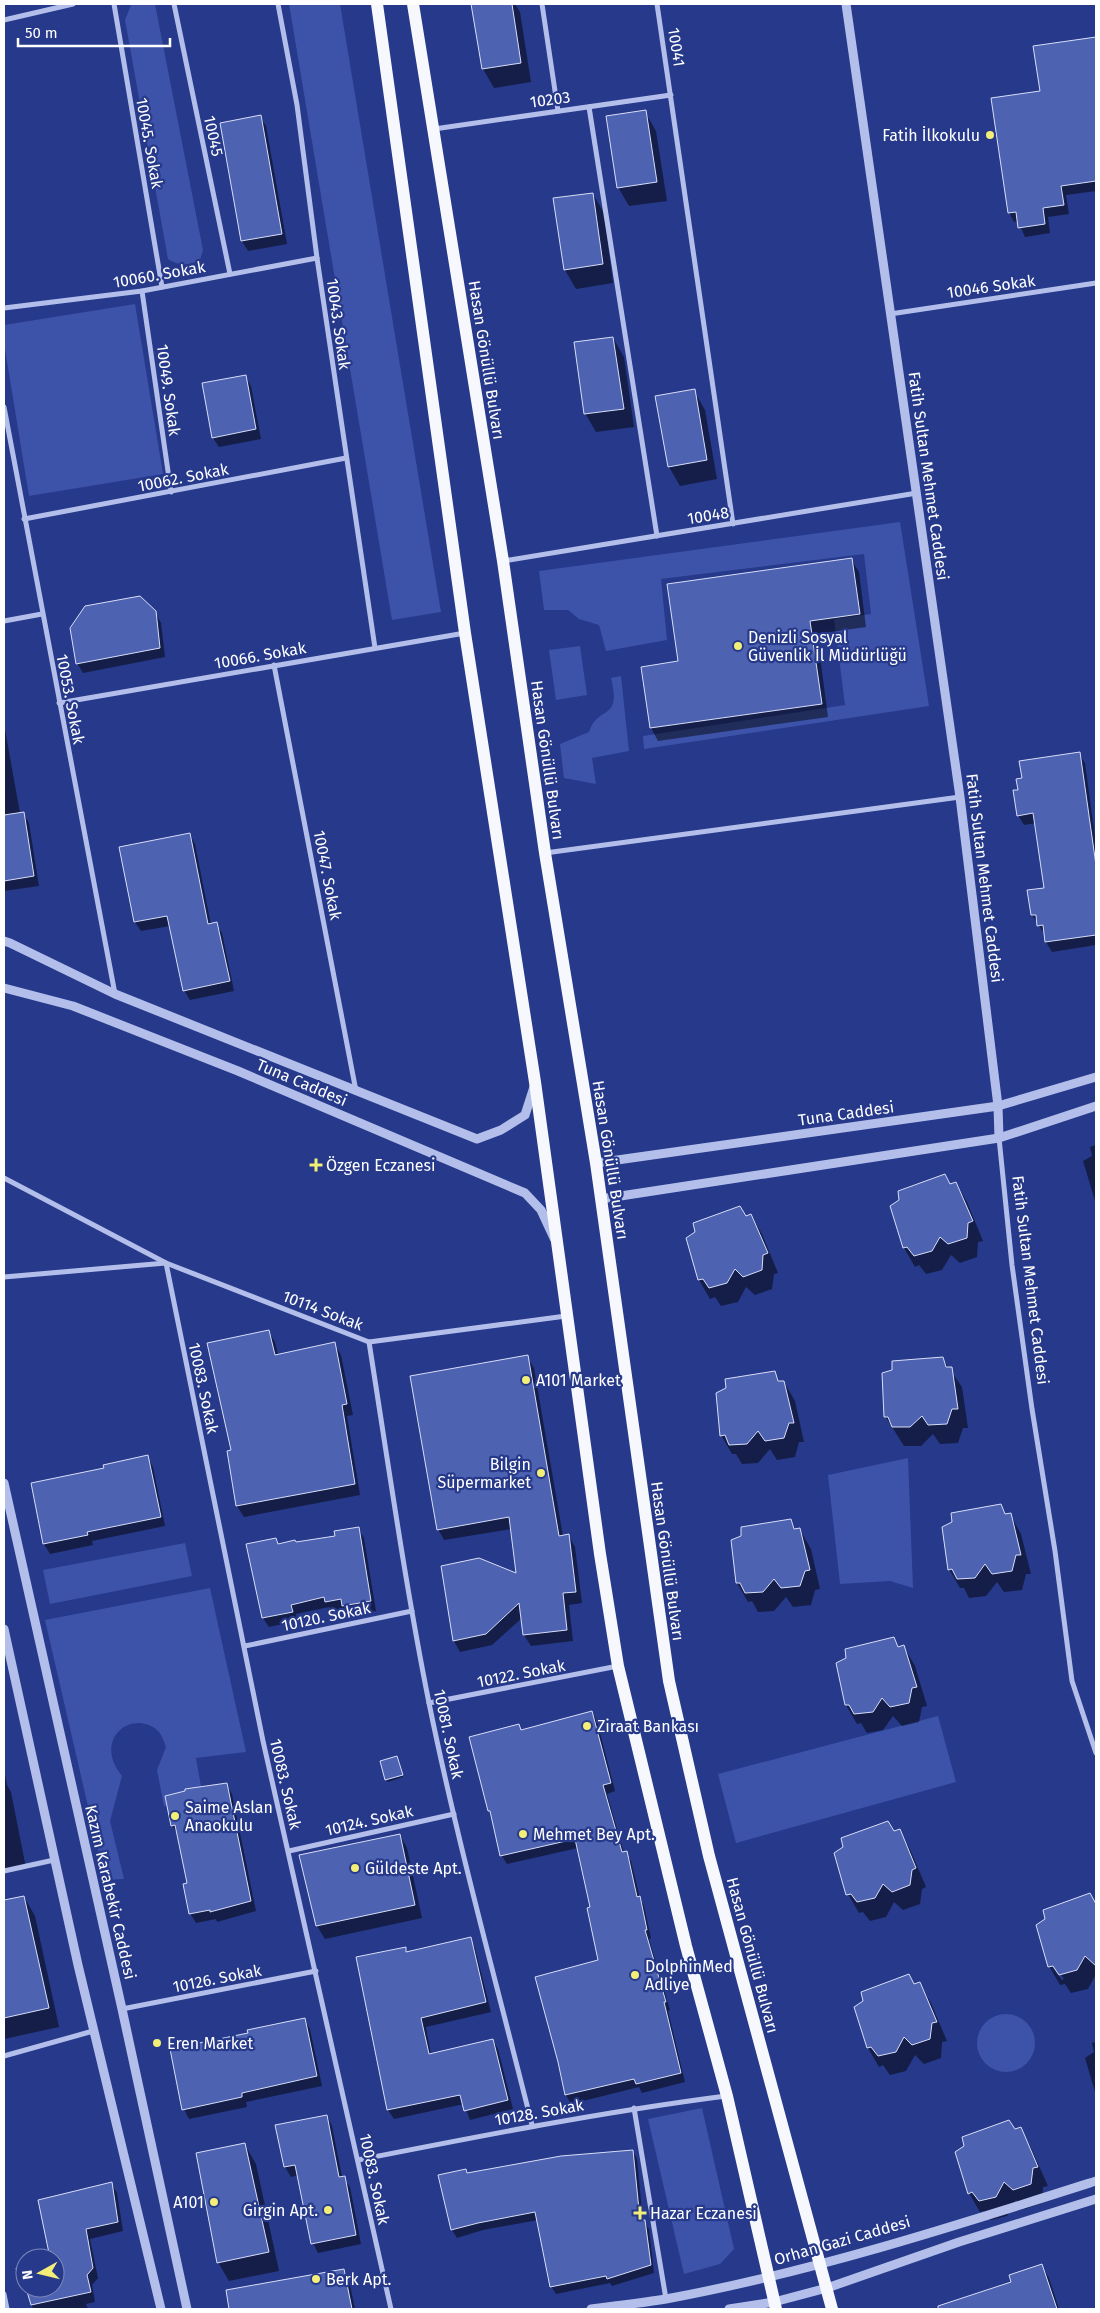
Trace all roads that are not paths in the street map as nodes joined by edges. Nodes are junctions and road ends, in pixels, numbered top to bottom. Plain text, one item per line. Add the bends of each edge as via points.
1 (72, 4) edge
2 (114, 4) edge
3 (174, 4) edge
4 (278, 4) edge
5 (377, 4) edge
6 (413, 4) edge
7 (542, 4) edge
8 (657, 4) edge
9 (846, 4) edge
10 (4, 20) edge
11 (671, 95) junction
12 (589, 107) junction
13 (558, 111) junction
14 (433, 129) junction
15 (317, 258) junction
16 (230, 274) junction
17 (1096, 283) edge
18 (162, 287) junction
19 (142, 291) junction
20 (4, 308) edge
21 (890, 314) junction
22 (4, 407) edge
23 (346, 458) junction
24 (170, 492) junction
25 (917, 493) junction
26 (24, 519) junction
27 (733, 524) junction
28 (656, 536) junction
29 (503, 561) junction
30 (42, 614) junction
31 (4, 621) edge
32 (465, 632) junction
33 (374, 648) junction
34 (274, 665) junction
35 (59, 703) junction
36 (960, 797) junction
37 (545, 853) junction
38 (4, 941) edge
39 (4, 988) edge
40 (115, 994) junction
41 (1096, 1077) edge
42 (535, 1082) junction
43 (356, 1091) junction
44 (998, 1106) junction
45 (1096, 1106) edge
46 (999, 1138) junction
47 (596, 1163) junction
48 (4, 1178) edge
49 (601, 1198) junction
50 (557, 1246) junction
51 (166, 1263) junction
52 (4, 1278) edge
53 (567, 1316) junction
54 (369, 1342) junction
55 (4, 1483) edge
56 (412, 1611) junction
57 (4, 1629) edge
58 (244, 1646) junction
59 (618, 1666) junction
60 (429, 1704) junction
61 (1096, 1753) edge
62 (454, 1814) junction
63 (289, 1851) junction
64 (54, 1860) junction
65 (4, 1871) edge
66 (316, 1971) junction
67 (122, 2009) junction
68 (94, 2031) junction
69 (4, 2056) edge
70 (727, 2096) junction
71 (634, 2108) junction
72 (532, 2125) junction
73 (358, 2160) junction
74 (1096, 2181) edge
75 (1096, 2199) edge
76 (820, 2263) junction
77 (770, 2276) junction
78 (827, 2288) junction
79 (4, 2294) edge
80 (666, 2299) junction
81 (775, 2307) edge
82 (7, 2309) edge
83 (161, 2309) edge
84 (187, 2309) edge
85 (391, 2309) edge
86 (591, 2309) edge
87 (728, 2309) edge
88 (832, 2309) edge

1 - 10 street
2 - 18 street, 10045. Sokak
3 - 16 street, 10045
4 - 15 street, 10043. Sokak via 297,105
5 - 32 main road
6 - 14 main road, Hasan Gönüllü Bulvarı
7 - 13 street
8 - 11 street, 10041
9 - 21 street, Fatih Sultan Mehmet Caddesi
11 - 12 street, 10203
11 - 27 street, 10041
12 - 13 street, 10203
12 - 28 street
13 - 14 street, 10203
14 - 29 main road, Hasan Gönüllü Bulvarı
15 - 16 street, 10060. Sokak
15 - 23 street, 10043. Sokak
16 - 18 street, 10060. Sokak
17 - 21 street, 10046 Sokak
18 - 19 street, 10060. Sokak
19 - 20 street, 10060. Sokak
19 - 24 street, 10049. Sokak
21 - 25 street, Fatih Sultan Mehmet Caddesi
22 - 26 street, 10053. Sokak
23 - 24 street, 10062. Sokak
23 - 33 street, 10043. Sokak
24 - 26 street, 10062. Sokak
25 - 27 street, 10048
25 - 36 street, Fatih Sultan Mehmet Caddesi
26 - 30 street, 10053. Sokak
27 - 28 street, 10048
28 - 29 street, 10048
29 - 37 main road, Hasan Gönüllü Bulvarı
30 - 31 street
30 - 35 street, 10053. Sokak
32 - 33 street, 10066. Sokak
32 - 42 main road
33 - 34 street, 10066. Sokak
34 - 35 street, 10066. Sokak
34 - 43 street, 10047. Sokak
35 - 40 street, 10053. Sokak
36 - 37 street
36 - 44 street, Fatih Sultan Mehmet Caddesi
37 - 47 main road, Hasan Gönüllü Bulvarı
38 - 40 street, Tuna Caddesi
39 - 50 street, Tuna Caddesi via 73,1006 238,1071 525,1192 541,1210
40 - 43 street, Tuna Caddesi
41 - 44 street, Tuna Caddesi
42 - 43 street, Tuna Caddesi via 525,1115 477,1139
42 - 50 main road
44 - 46 street, Fatih Sultan Mehmet Caddesi
44 - 47 street, Tuna Caddesi
45 - 46 street
46 - 49 street
46 - 61 street, Fatih Sultan Mehmet Caddesi via 1016,1293 1072,1681
47 - 49 main road, Hasan Gönüllü Bulvarı
48 - 51 street, 10114 Sokak
49 - 76 main road, Hasan Gönüllü Bulvarı via 669,1681 709,1856
50 - 53 main road
51 - 52 street, 10114 Sokak
51 - 54 street, 10114 Sokak
51 - 58 street, 10083. Sokak
53 - 54 street, 10114 Sokak
53 - 59 main road
54 - 56 street, 10081. Sokak
55 - 67 street, Kazım Karabekir Caddesi
56 - 58 street, 10120. Sokak
56 - 60 street, 10081. Sokak
57 - 64 street
58 - 63 street, 10083. Sokak
59 - 60 street, 10122. Sokak
59 - 70 main road via 674,1899
60 - 62 street, 10081. Sokak
62 - 63 street, 10124. Sokak
62 - 72 street, 10081. Sokak
63 - 66 street, 10083. Sokak
64 - 65 street
64 - 68 street
66 - 67 street, 10126. Sokak
66 - 73 street, 10083. Sokak
67 - 84 street, Kazım Karabekir Caddesi
68 - 69 street
68 - 83 street
70 - 71 street, 10128. Sokak
70 - 77 main road
71 - 72 street, 10128. Sokak
71 - 80 street
72 - 73 street, 10128. Sokak
73 - 85 street, 10083. Sokak
74 - 76 street, Orhan Gazi Caddesi
75 - 78 street
76 - 77 street, Orhan Gazi Caddesi
76 - 78 main road, Hasan Gönüllü Bulvarı
77 - 80 street, Orhan Gazi Caddesi
77 - 81 main road
78 - 81 street
78 - 88 main road, Hasan Gönüllü Bulvarı
79 - 82 street
80 - 86 street, Orhan Gazi Caddesi
81 - 87 street

